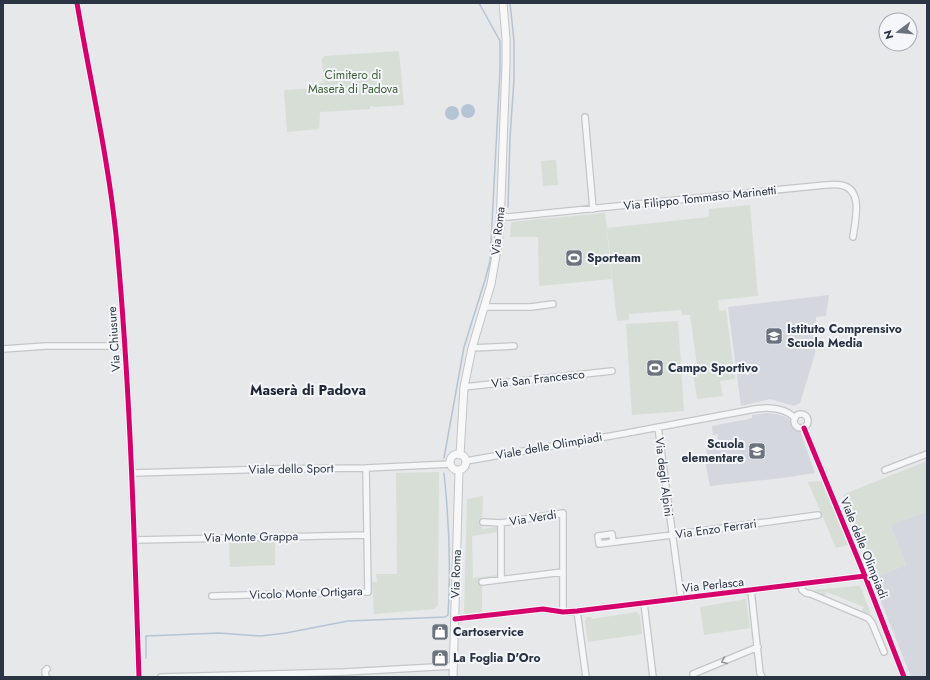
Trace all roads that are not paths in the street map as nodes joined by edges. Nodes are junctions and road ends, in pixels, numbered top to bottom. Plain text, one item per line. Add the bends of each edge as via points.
1 (77, 3) edge
2 (503, 3) edge
3 (585, 117) dead end
4 (592, 210) junction
5 (501, 216) junction
6 (853, 237) dead end
7 (553, 304) dead end
8 (484, 307) junction
9 (124, 346) junction
10 (514, 346) dead end
11 (472, 348) junction
12 (3, 349) edge
13 (612, 372) dead end
14 (464, 387) junction
15 (795, 418) junction
16 (658, 426) junction
17 (804, 428) junction
18 (927, 454) edge
19 (460, 455) junction
20 (466, 460) junction
21 (451, 464) junction
22 (366, 468) junction
23 (459, 470) junction
24 (885, 470) dead end
25 (132, 473) junction
26 (818, 516) dead end
27 (483, 522) dead end
28 (501, 523) junction
29 (366, 535) junction
30 (672, 535) junction
31 (136, 540) junction
32 (613, 542) dead end
33 (562, 572) junction
34 (865, 576) junction
35 (501, 579) junction
36 (482, 582) dead end
37 (807, 583) junction
38 (801, 584) junction
39 (751, 590) junction
40 (811, 594) junction
41 (212, 596) dead end
42 (681, 598) junction
43 (644, 603) junction
44 (577, 611) junction
45 (562, 612) junction
46 (455, 619) junction
47 (758, 647) junction
48 (884, 652) dead end
49 (453, 666) junction
50 (48, 669) dead end
51 (345, 675) edge
52 (245, 676) edge
53 (46, 677) edge
54 (140, 677) edge
55 (161, 677) edge
56 (453, 677) edge
57 (586, 677) edge
58 (653, 677) edge
59 (694, 677) edge
60 (762, 677) edge
61 (904, 677) edge

1 - 9 street, Via Chiusure via 116,233
2 - 5 main road, Via Roma via 506,64
3 - 4 street
4 - 5 street, Via Filippo Tommaso Marinetti
4 - 6 street, Via Filippo Tommaso Marinetti via 840,185 846,186 856,198
5 - 8 main road, Via Roma via 495,264
7 - 8 street
8 - 11 main road, Via Roma
9 - 12 street, Via Chiusure
9 - 25 street, Via Chiusure
10 - 11 street
11 - 14 main road, Via Roma
13 - 14 street, Via San Francesco
14 - 19 main road, Via Roma
15 - 16 street, Viale delle Olimpiadi via 781,409 765,408
15 - 17 street via 796,426
15 - 17 street via 800,414 807,416 808,423
16 - 20 street, Viale delle Olimpiadi
16 - 30 street, Via degli Alpini
17 - 34 street, Viale delle Olimpiadi
18 - 24 street
19 - 20 main road
19 - 21 main road via 452,457
20 - 23 main road via 464,468
21 - 22 street, Viale dello Sport
21 - 23 main road
22 - 25 street, Viale dello Sport
22 - 29 street
23 - 46 main road, Via Roma
25 - 31 street, Via Chiusure
26 - 30 street, Via Enzo Ferrari
27 - 28 street
28 - 33 street, Via Verdi via 563,513
28 - 35 street, Via Verdi
29 - 31 street, Via Monte Grappa
29 - 41 street, Vicolo Monte Ortigara via 368,592
30 - 32 street, Via Enzo Ferrari
30 - 42 street, Via degli Alpini
31 - 54 street, Via Chiusure
33 - 35 street
33 - 45 street, Via Verdi
34 - 37 street, Via Perlasca
34 - 61 street, Viale delle Olimpiadi
35 - 36 street
37 - 38 street, Via Perlasca
37 - 40 street
38 - 39 street, Via Perlasca
38 - 40 street via 802,590
39 - 42 street, Via Perlasca
39 - 47 street, Via Perlasca
40 - 48 street via 868,618
42 - 43 street, Via Perlasca
43 - 44 street, Via Perlasca
43 - 58 street
44 - 45 street, Via Perlasca
44 - 57 street
45 - 46 street, Via Perlasca via 543,609
46 - 49 main road, Via Roma
47 -> 59 street via 693,674
47 - 60 street, Via Perlasca
49 - 51 street
49 - 56 main road, Via Roma
50 - 53 street via 45,671
51 - 52 street
52 - 55 street

